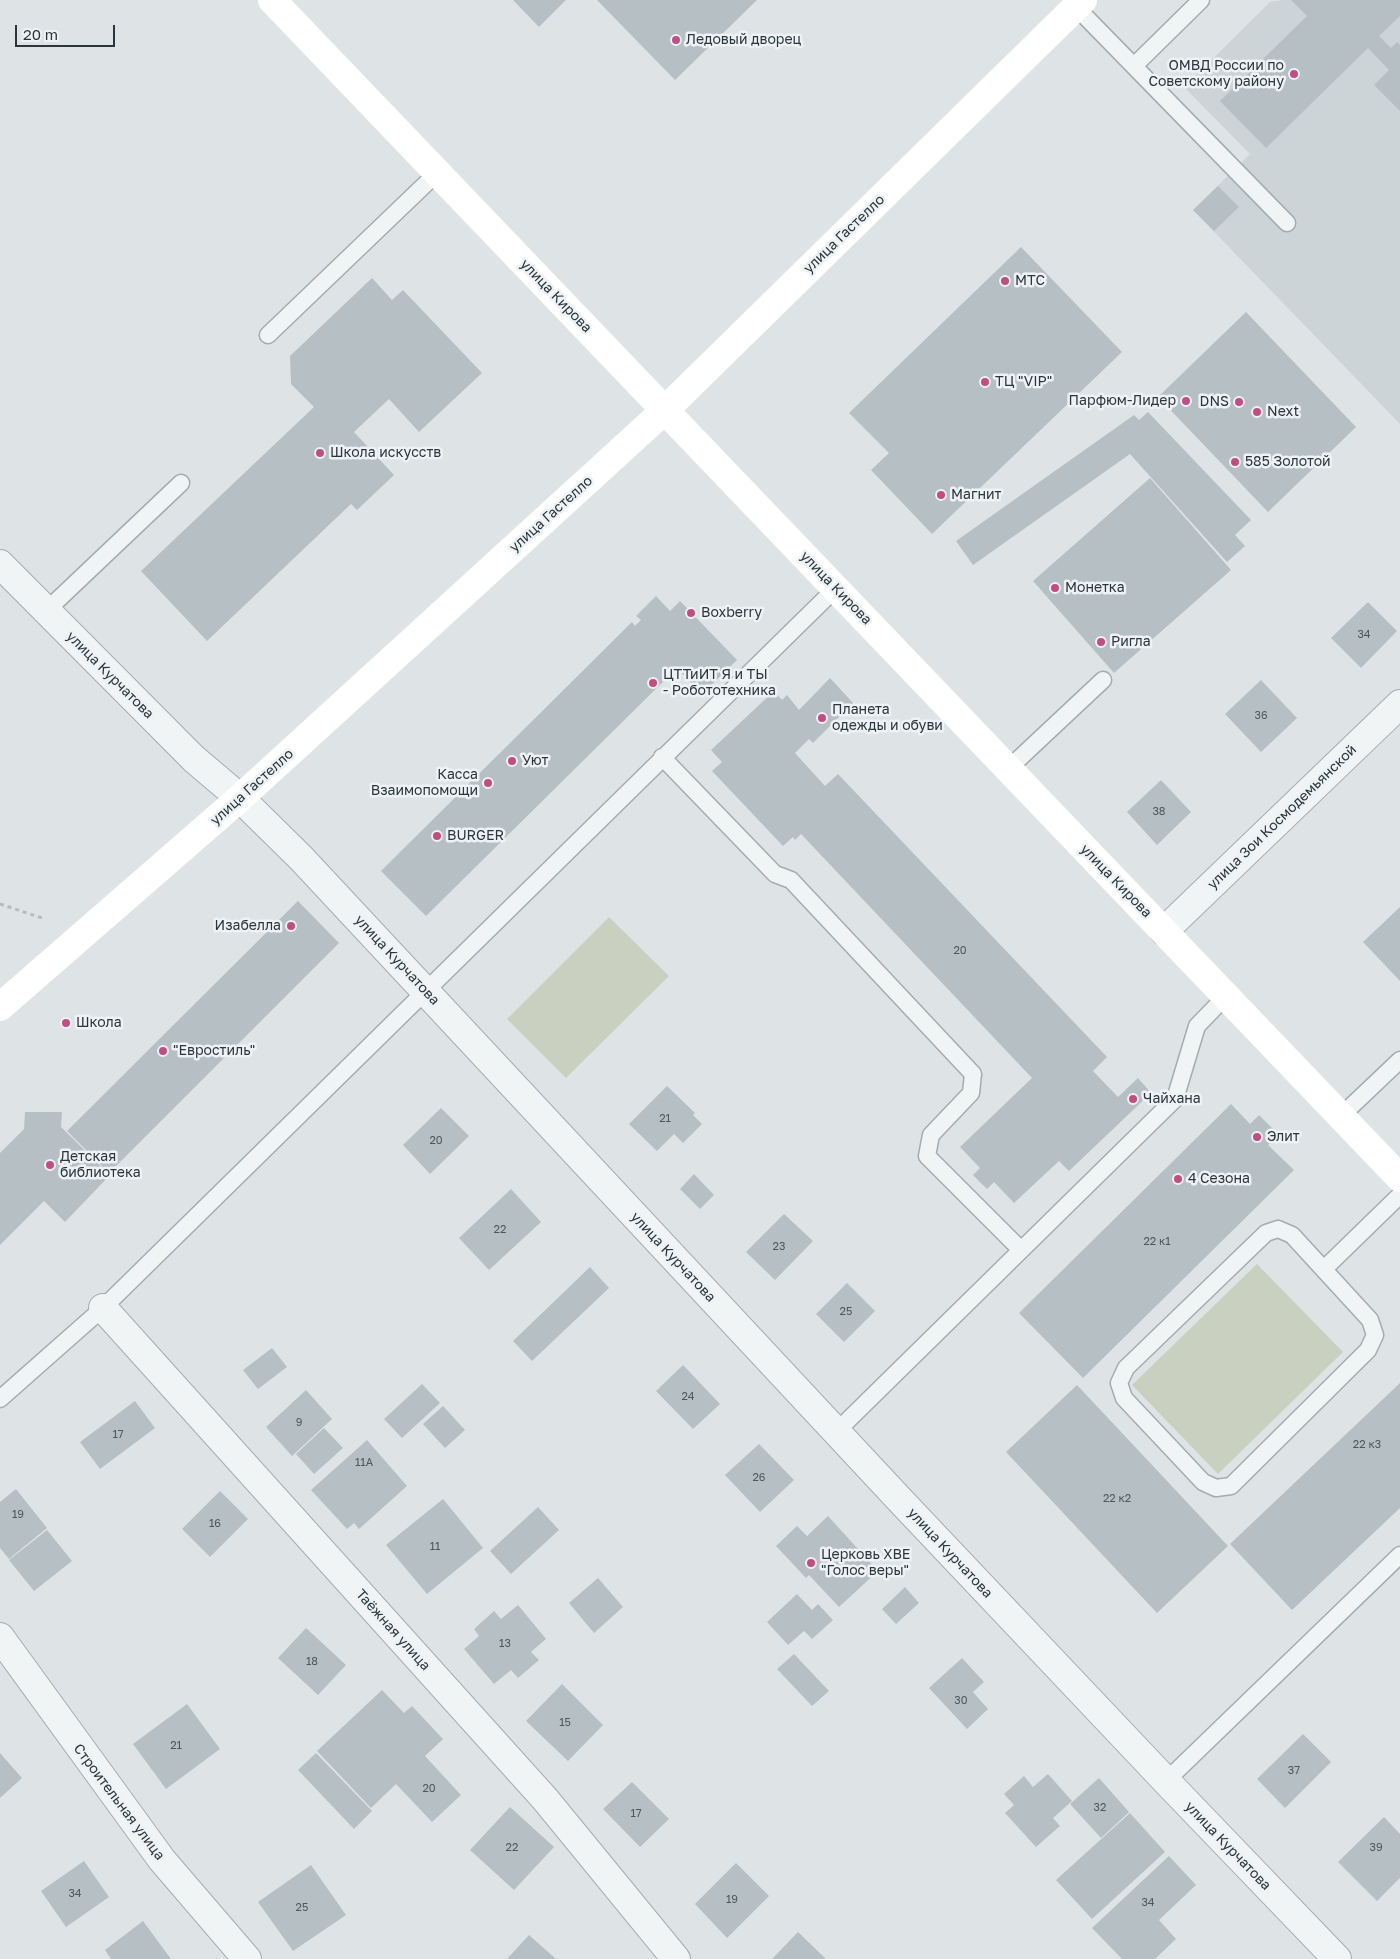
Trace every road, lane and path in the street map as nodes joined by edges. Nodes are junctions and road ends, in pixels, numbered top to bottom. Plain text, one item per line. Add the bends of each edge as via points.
1 (272, 0) edge
2 (1201, 0) edge
3 (1079, 3) edge
4 (1134, 66) junction
5 (437, 173) junction
6 (1287, 223) dead end
7 (268, 335) dead end
8 (665, 410) junction
9 (181, 483) dead end
10 (0, 564) edge
11 (836, 588) junction
12 (46, 611) junction
13 (1103, 680) dead end
14 (1400, 704) edge
15 (662, 757) junction
16 (1008, 768) junction
17 (240, 798) junction
18 (0, 904) edge
19 (42, 918) dead end
20 (1164, 931) junction
21 (426, 991) junction
22 (1226, 996) junction
23 (0, 1007) edge
24 (1400, 1060) edge
25 (1341, 1116) junction
26 (1400, 1178) edge
27 (1400, 1195) edge
28 (1021, 1250) junction
29 (1324, 1269) junction
30 (102, 1308) junction
31 (0, 1399) edge
32 (836, 1432) junction
33 (1400, 1555) edge
34 (0, 1638) edge
35 (1166, 1782) junction
36 (247, 1959) edge
37 (676, 1959) edge
38 (1337, 1959) edge

1 - 5 street, улица Кирова
2 - 4 lane
3 - 4 lane
3 - 8 street, улица Гастелло
4 - 6 lane
5 - 7 lane
5 - 8 street, улица Кирова
8 - 11 street, улица Кирова
8 - 17 street, улица Гастелло
9 - 12 lane
10 - 12 street, улица Курчатова
11 - 15 lane
11 - 16 street, улица Кирова
12 - 17 street, улица Курчатова via 194,758
13 - 16 lane
14 - 20 street, улица Зои Космодемьянской
15 - 21 lane
15 - 28 lane via 775,874 791,880 973,1074 971,1093 931,1135 927,1156
16 - 20 street, улица Кирова
17 - 21 street, улица Курчатова via 302,858
17 - 23 street, улица Гастелло
18 - 19 path
20 - 22 street, улица Кирова
21 - 30 lane
21 - 32 street, улица Курчатова
22 - 25 street, улица Кирова
22 - 28 lane via 1197,1026 1175,1099
24 - 25 lane
25 - 26 street, улица Кирова
27 - 29 lane
28 - 32 lane
29 - 29 lane via 1370,1320 1375,1335 1368,1350 1231,1486 1216,1488 1203,1482 1124,1398 1119,1383 1126,1368 1266,1233 1278,1229 1292,1235
30 - 31 lane
30 - 37 street, Таёжная улица via 545,1799
32 - 35 street, улица Курчатова
33 - 35 lane
34 - 36 street, Строительная улица via 162,1860
35 - 38 street, улица Курчатова

